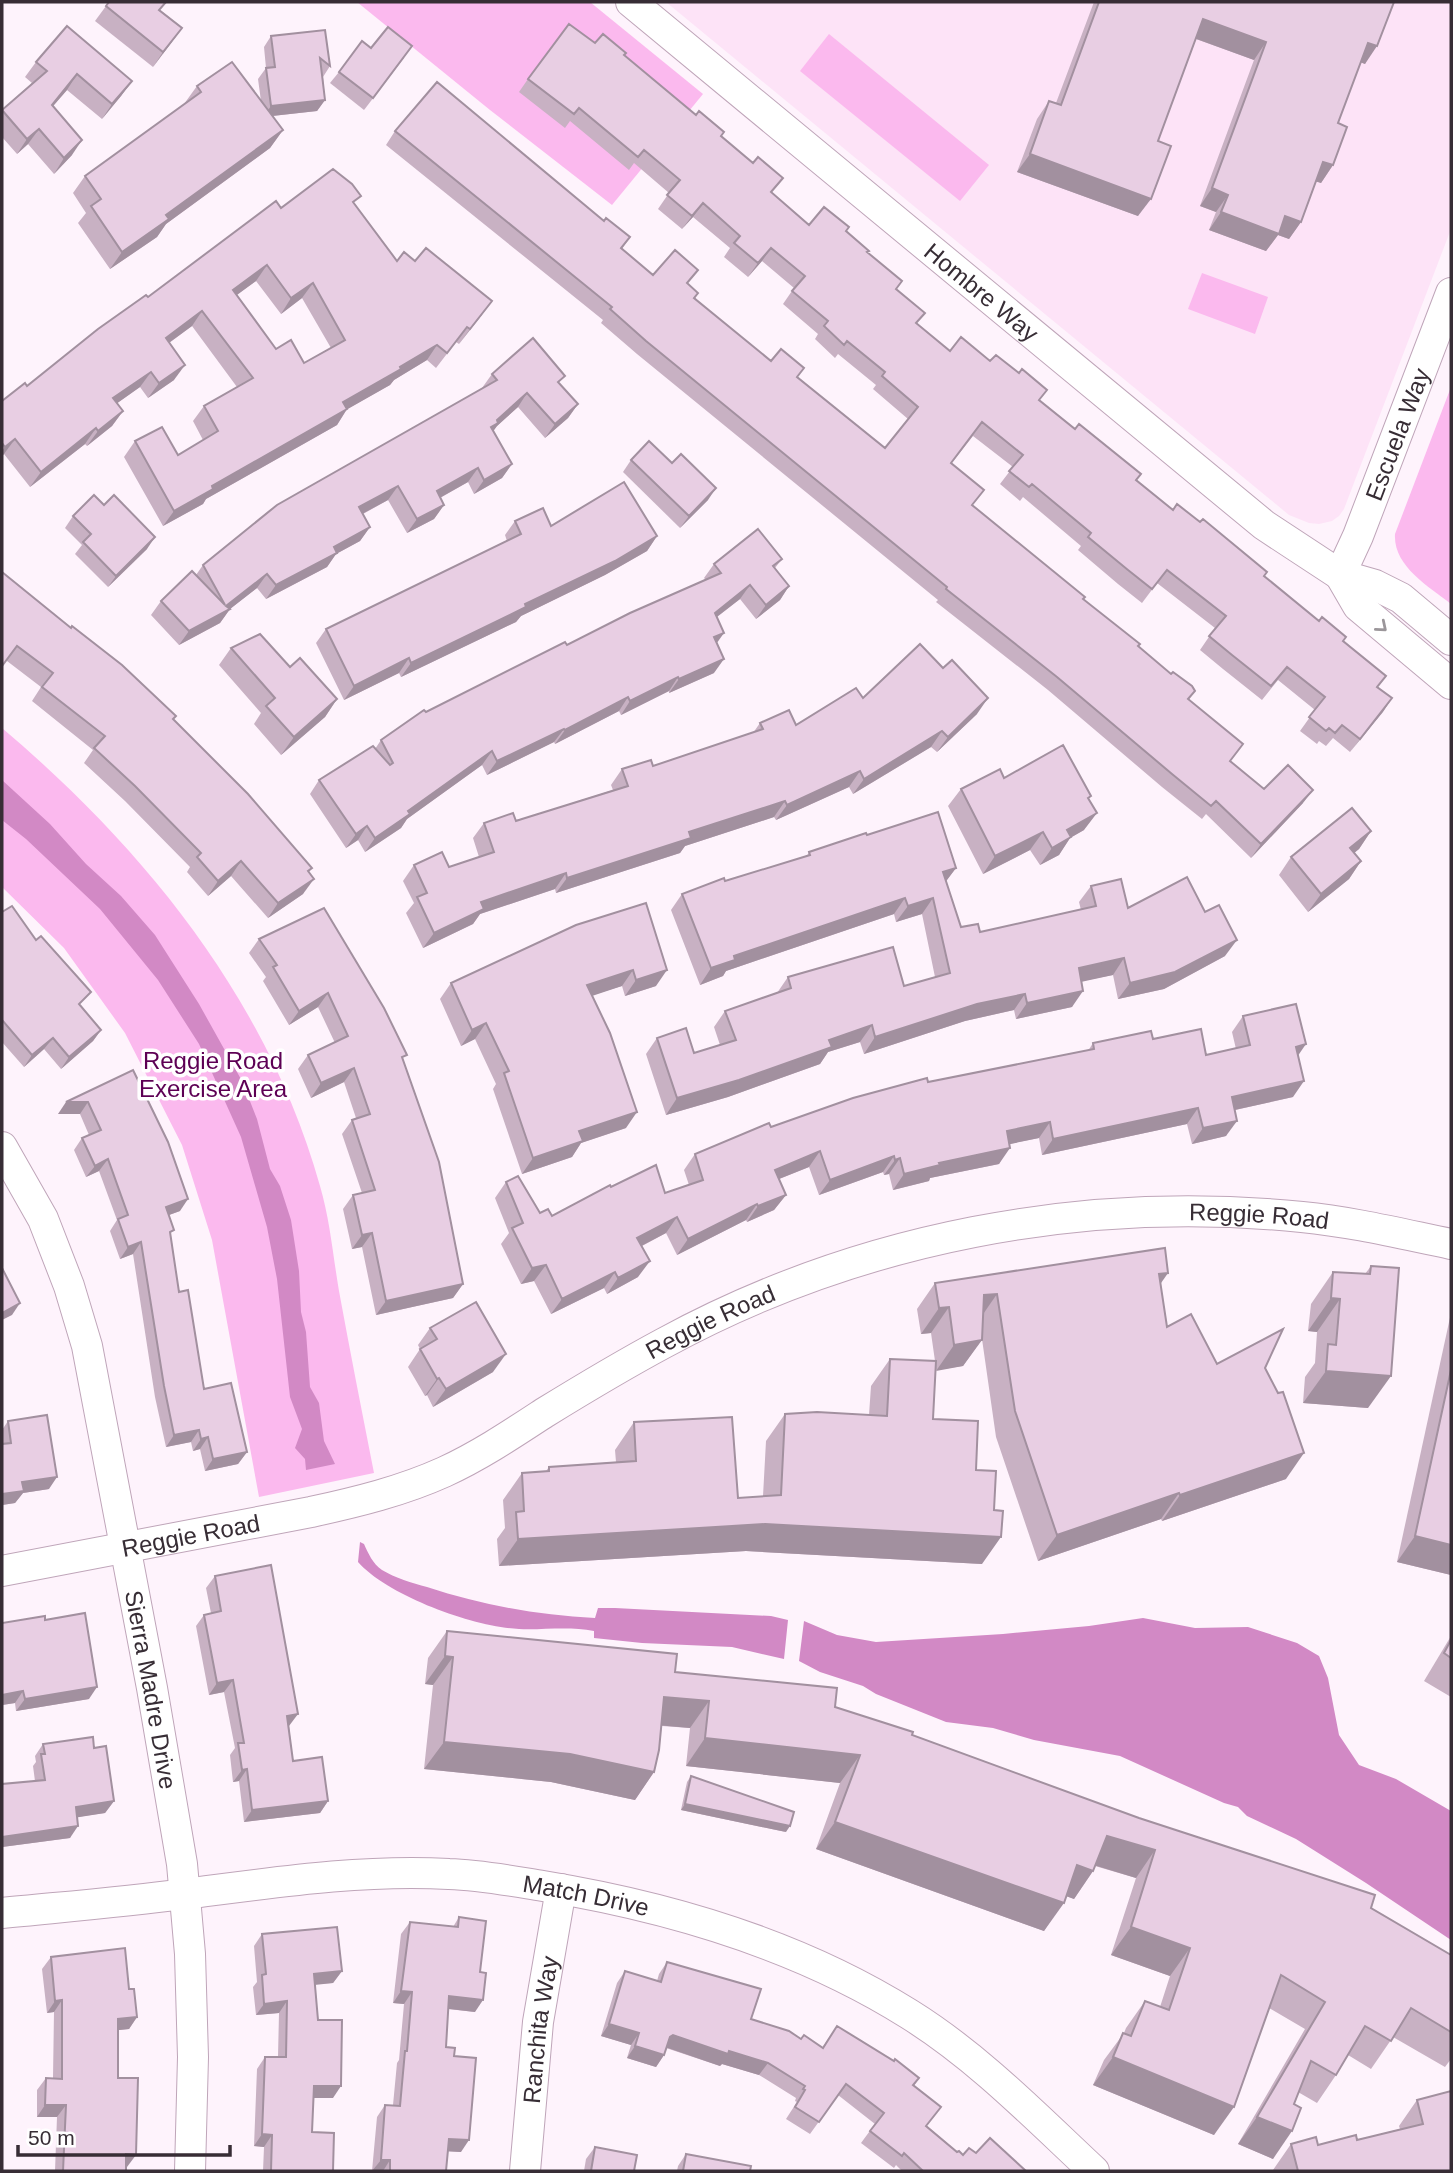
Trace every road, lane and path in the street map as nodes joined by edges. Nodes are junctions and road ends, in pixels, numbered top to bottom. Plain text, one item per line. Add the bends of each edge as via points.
1 (631, 2) edge
2 (1451, 293) edge
3 (1340, 575) junction
4 (1451, 640) edge
5 (1451, 684) edge
6 (2, 1147) edge
7 (1451, 1244) edge
8 (125, 1547) junction
9 (2, 1571) edge
10 (561, 1889) junction
11 (185, 1894) junction
12 (2, 1913) edge
13 (190, 2171) edge
14 (525, 2171) edge
15 (1094, 2171) edge

1 - 3 street, Hombre Way via 1264,525
2 - 3 street, Escuela Way
3 - 4 street, Hombre Way via 1401,598
3 -> 5 street, Hombre Way via 1357,606
6 - 8 street, Sierra Madre Drive via 43,1219 87,1346
7 - 8 street, Reggie Road via 1303,1217 1176,1212 1086,1215 945,1238 879,1255 713,1317 479,1453 403,1488 312,1513
8 - 9 street, Reggie Road
8 - 11 street, Sierra Madre Drive
10 - 11 street, Match Drive via 449,1874 395,1874
10 - 14 street, Ranchita Way via 538,2022
10 - 15 street, Match Drive via 702,1922 801,1958 863,1989 910,2014 956,2047
11 - 12 street, Match Drive
11 - 13 street, Sierra Madre Drive via 193,2057

